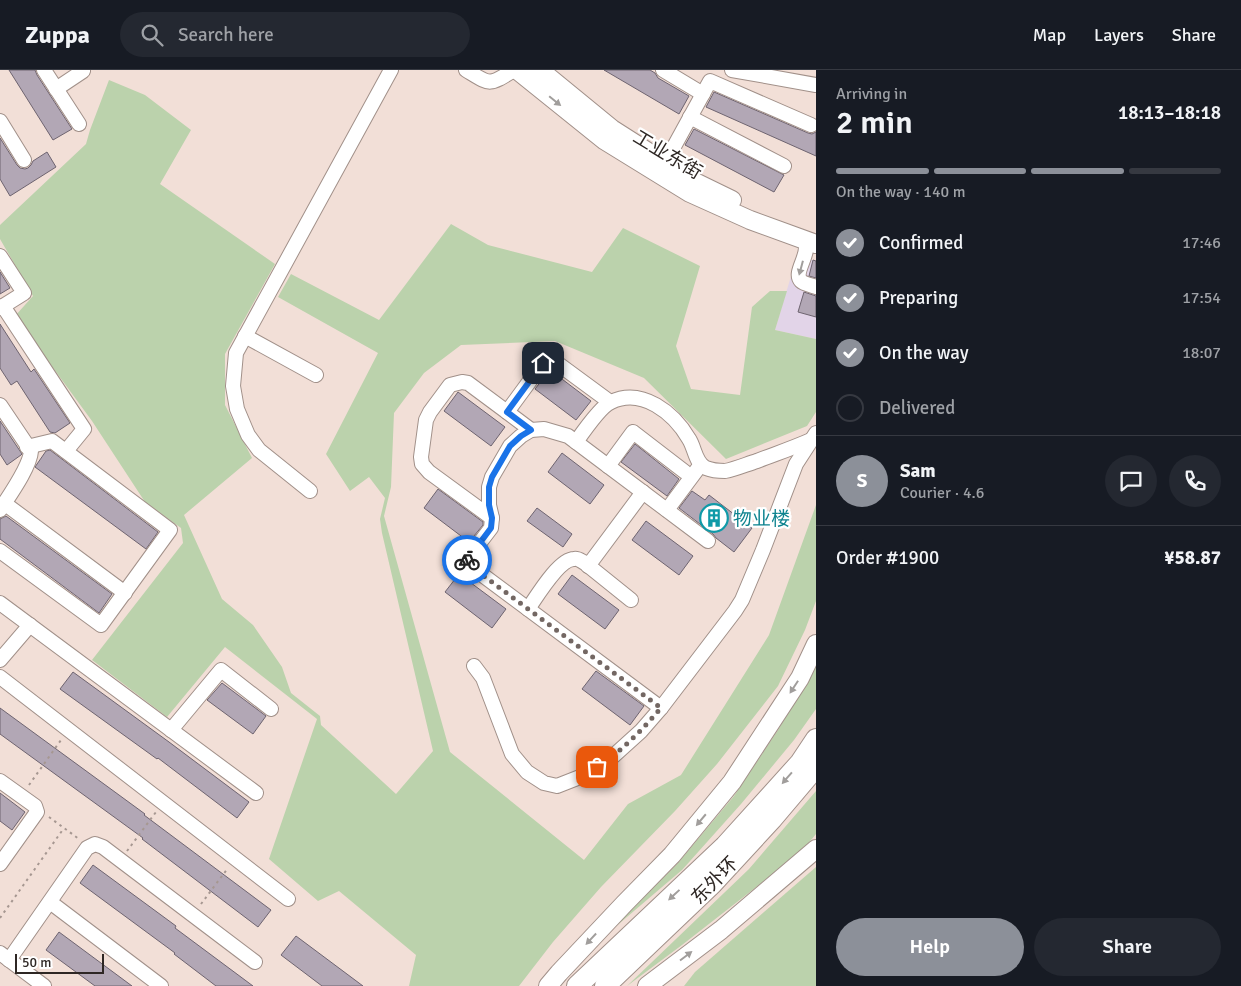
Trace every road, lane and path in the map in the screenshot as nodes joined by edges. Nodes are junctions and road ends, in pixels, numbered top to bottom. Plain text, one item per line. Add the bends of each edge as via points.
1 (44, 70) edge
2 (82, 70) edge
3 (391, 70) edge
4 (466, 70) edge
5 (516, 70) edge
6 (540, 70) edge
7 (663, 70) edge
8 (732, 70) edge
9 (816, 85) edge
10 (56, 88) junction
11 (703, 94) junction
12 (690, 117) junction
13 (0, 121) edge
14 (78, 124) dead end
15 (812, 126) dead end
16 (24, 160) dead end
17 (665, 163) junction
18 (784, 166) dead end
19 (812, 239) edge
20 (0, 256) edge
21 (816, 287) edge
22 (2, 307) edge
23 (245, 336) junction
24 (316, 375) dead end
25 (610, 402) junction
26 (0, 405) edge
27 (507, 412) junction
28 (531, 430) junction
29 (814, 436) edge
30 (576, 442) junction
31 (28, 446) junction
32 (66, 451) junction
33 (701, 465) junction
34 (608, 466) junction
35 (685, 472) dead end
36 (310, 491) dead end
37 (643, 492) junction
38 (2, 507) edge
39 (667, 510) junction
40 (492, 518) junction
41 (708, 541) dead end
42 (0, 551) edge
43 (588, 566) junction
44 (125, 592) junction
45 (631, 600) dead end
46 (0, 603) edge
47 (528, 609) junction
48 (30, 625) junction
49 (816, 644) edge
50 (0, 660) edge
51 (474, 666) dead end
52 (0, 677) edge
53 (661, 708) junction
54 (271, 709) dead end
55 (69, 730) junction
56 (171, 730) junction
57 (816, 739) edge
58 (816, 767) edge
59 (0, 780) edge
60 (256, 793) dead end
61 (21, 796) junction
62 (163, 803) junction
63 (35, 806) junction
64 (64, 828) junction
65 (90, 847) junction
66 (816, 849) edge
67 (235, 858) junction
68 (120, 860) junction
69 (0, 864) edge
70 (288, 899) dead end
71 (50, 902) junction
72 (193, 915) junction
73 (0, 918) edge
74 (5, 956) edge
75 (255, 962) dead end
76 (44, 986) edge
77 (160, 986) edge
78 (548, 986) edge
79 (577, 986) edge
80 (605, 986) edge
81 (647, 986) edge

1 - 10 street
2 - 10 street
3 - 23 street
4 - 5 street via 485,82 497,81
5 -> 19 main road, 工业东街 via 604,140 690,194 750,220
6 - 17 main road, 工业东街 via 612,129
7 - 11 street
8 - 9 street
10 - 14 street
11 - 12 street
11 - 15 street via 710,81
12 - 17 street
12 - 18 street
13 - 16 street
17 - 19 main road, 工业东街 via 695,182
19 -> 21 street via 807,243 798,274 802,282
20 - 22 street via 24,293
22 - 32 street via 84,430
23 - 24 street
23 - 36 street via 236,353 233,386 237,409 248,435 259,450
25 - 27 street via 551,361 543,363
25 - 30 street
25 - 33 street via 640,398 653,403 683,429
26 - 31 street
27 - 28 street
27 - 40 street via 462,382 450,385 426,420 422,464
28 - 30 street via 557,432
28 - 40 street via 510,446 492,477 489,487
29 - 33 street via 788,450 723,471
29 - 53 street via 796,464 742,600
30 - 34 street
31 - 32 street via 52,441
31 - 38 street via 30,458
32 - 44 street via 170,530
33 - 39 street
34 - 35 street via 633,432
34 - 37 street
37 - 39 street
37 - 43 street
38 - 44 street
39 - 41 street
40 - 47 street via 491,528 465,562
42 - 44 street via 101,625
43 - 45 street
43 - 47 street via 578,559 564,562
46 - 48 street
47 - 53 street
48 - 50 street
48 - 56 street
49 -> 78 main road via 800,678 732,782 672,855
51 - 53 street via 483,678 512,754 527,772 544,784 557,786 585,775 609,760
52 - 55 street
54 - 56 street via 221,670
55 - 61 path
55 - 62 street
56 - 60 street
57 -> 79 highway via 800,763 725,846
58 - 80 highway, 东外环 via 712,884
59 - 61 street
61 - 63 street
62 - 67 street
62 - 68 path
63 - 64 path
63 - 69 street via 37,812
64 - 65 path
64 - 73 path
65 - 68 street via 95,844 103,847
65 - 71 street
81 -> 66 main road via 721,930
67 - 70 street
67 - 72 path
68 - 72 street
71 - 74 street
71 - 77 street
72 - 75 street
74 - 76 street

